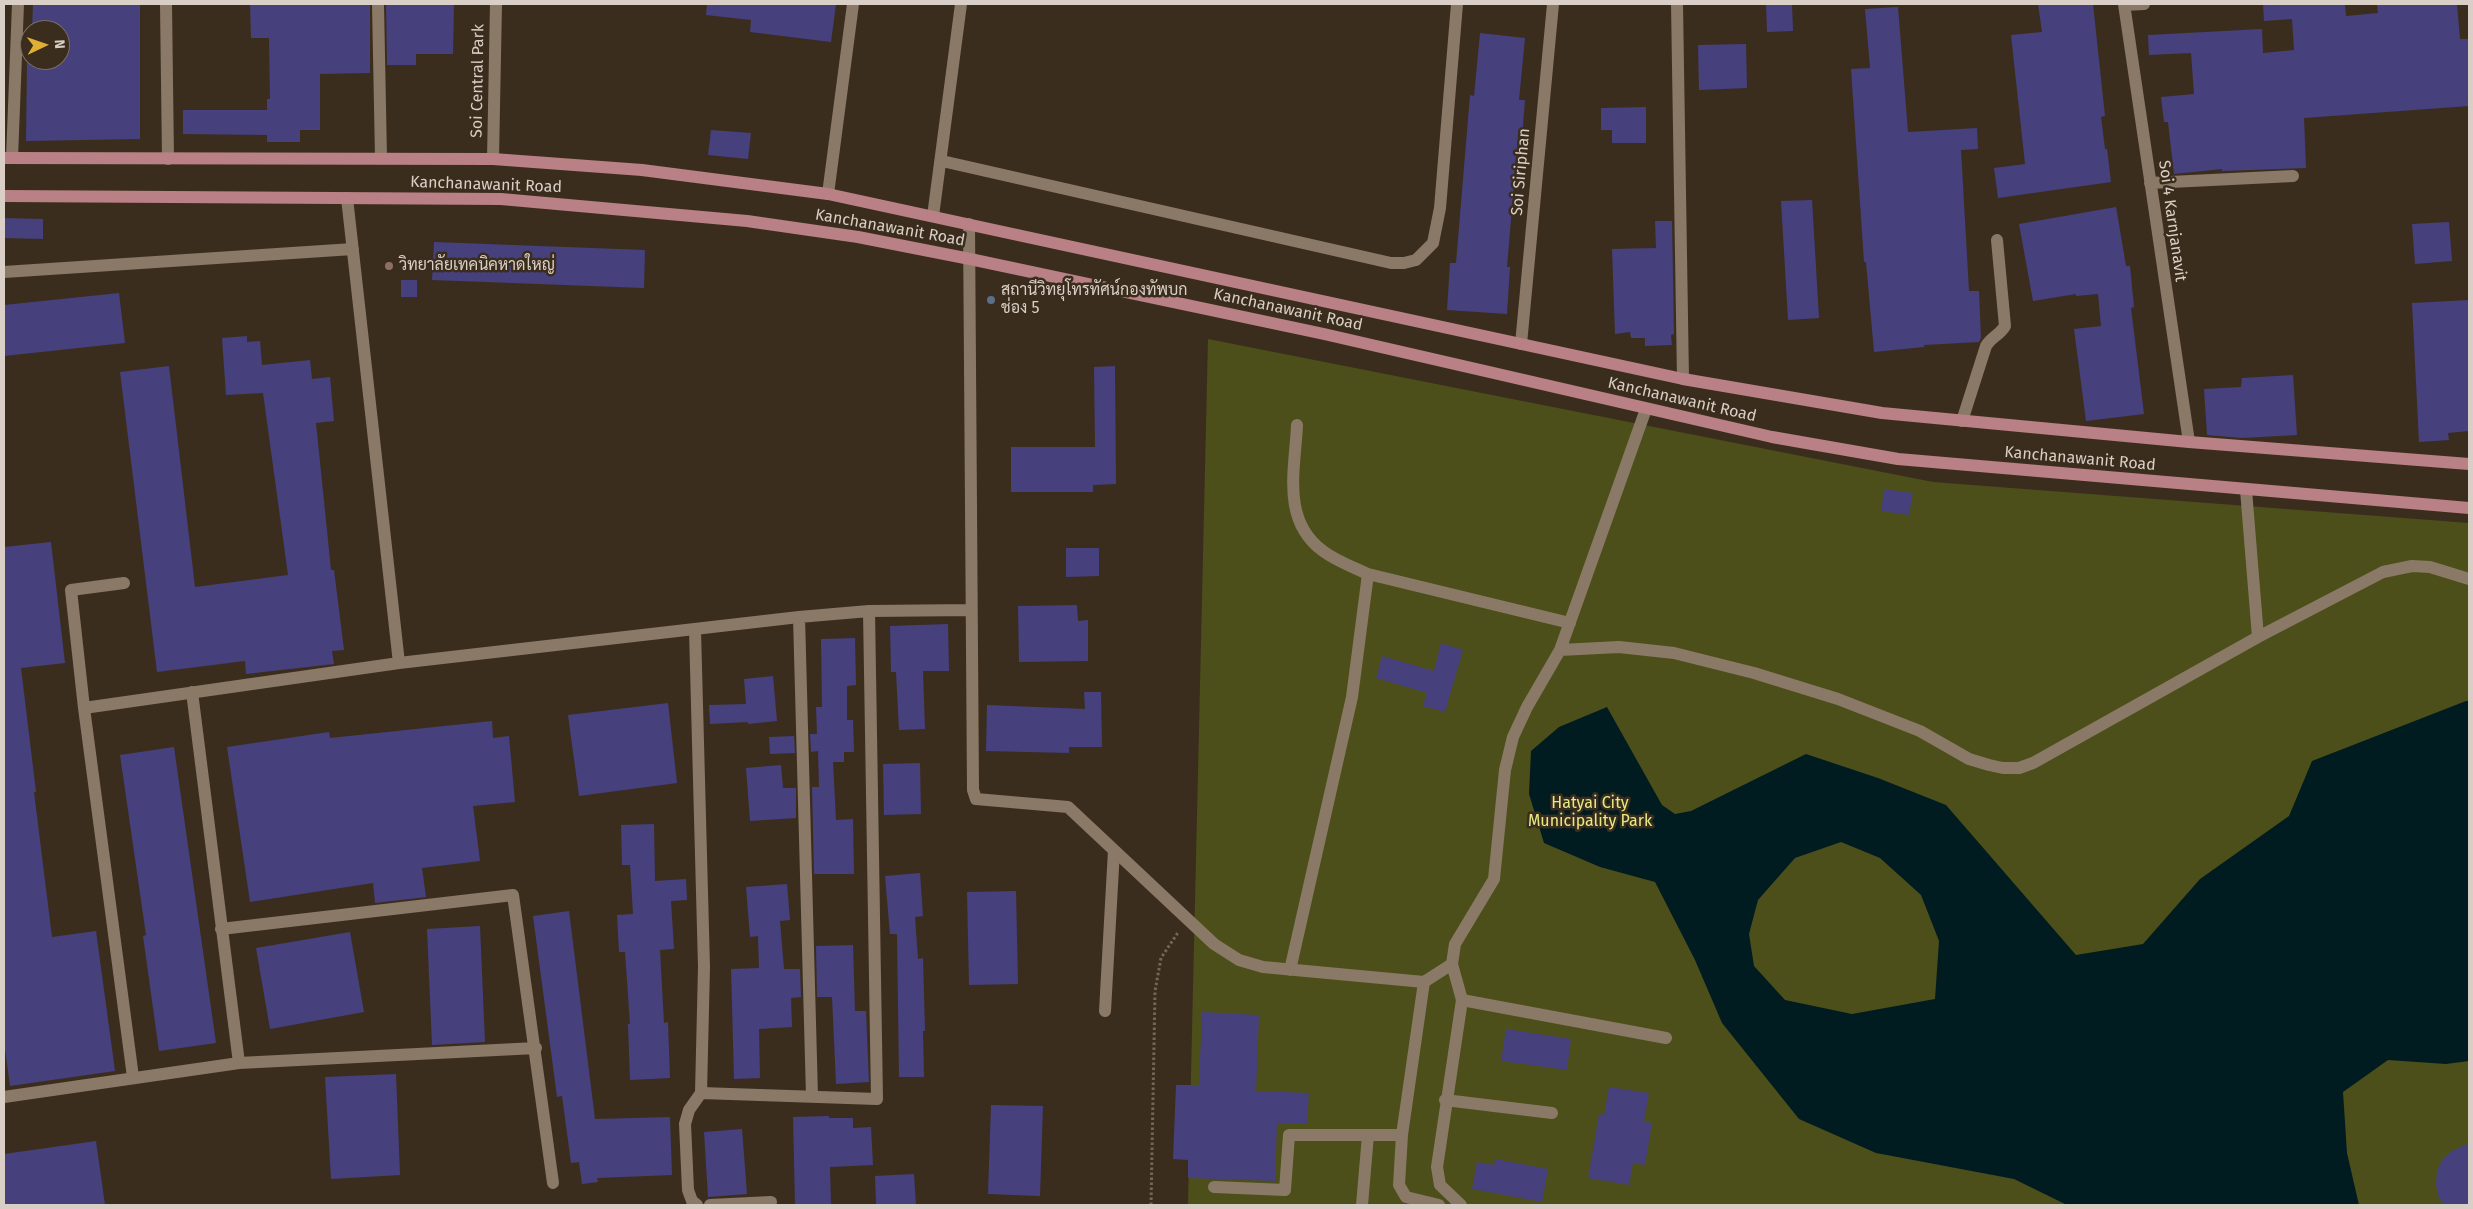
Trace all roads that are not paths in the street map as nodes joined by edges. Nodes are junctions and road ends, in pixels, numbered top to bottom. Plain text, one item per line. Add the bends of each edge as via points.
1 (18, 4) edge
2 (166, 4) edge
3 (378, 4) edge
4 (496, 4) edge
5 (853, 4) edge
6 (961, 4) edge
7 (1457, 4) edge
8 (1553, 4) edge
9 (1677, 4) edge
10 (2124, 4) edge
11 (2144, 4) edge
12 (8, 158) edge
13 (381, 158) junction
14 (168, 159) junction
15 (493, 159) junction
16 (942, 160) junction
17 (2293, 176) dead end
18 (2150, 183) junction
19 (828, 194) junction
20 (4, 196) edge
21 (347, 198) junction
22 (933, 216) junction
23 (970, 224) junction
24 (1997, 240) dead end
25 (353, 249) junction
26 (970, 258) junction
27 (4, 272) edge
28 (1521, 344) junction
29 (1683, 379) junction
30 (1646, 409) junction
31 (1962, 421) junction
32 (1297, 425) dead end
33 (2189, 442) junction
34 (2469, 464) edge
35 (2246, 490) junction
36 (2469, 508) edge
37 (1368, 574) junction
38 (2469, 579) edge
39 (124, 583) dead end
40 (971, 610) junction
41 (869, 611) junction
42 (799, 617) junction
43 (1570, 623) junction
44 (695, 630) junction
45 (2258, 637) junction
46 (1560, 650) junction
47 (399, 664) junction
48 (192, 692) junction
49 (84, 708) junction
50 (1114, 850) junction
51 (221, 929) junction
52 (1452, 964) junction
53 (1290, 970) junction
54 (1424, 982) junction
55 (1462, 1000) junction
56 (1105, 1011) dead end
57 (1666, 1038) dead end
58 (536, 1048) junction
59 (239, 1063) junction
60 (133, 1077) junction
61 (701, 1092) junction
62 (812, 1096) junction
63 (4, 1097) edge
64 (1445, 1100) junction
65 (1552, 1114) dead end
66 (1368, 1135) junction
67 (1402, 1135) junction
68 (553, 1183) dead end
69 (1214, 1187) dead end
70 (771, 1202) dead end
71 (697, 1205) edge
72 (710, 1205) edge
73 (1362, 1205) edge
74 (1439, 1205) edge
75 (1461, 1205) edge

1 - 12 street
2 - 14 street
3 - 13 street
4 - 15 street, Soi Central Park
5 - 19 street
6 - 16 street
7 - 16 street via 1440,208 1433,243 1416,260 1391,263
8 - 28 street, Soi Siriphan
9 - 29 street
10 - 11 street
10 - 18 street, Soi 4 Karnjanavit
12 - 14 main road, Kanchanawanit Road
13 - 14 main road, Kanchanawanit Road
13 - 15 main road, Kanchanawanit Road
15 - 19 main road, Kanchanawanit Road via 662,172
16 - 22 street
17 - 18 street
18 - 33 street, Soi 4 Karnjanavit
19 - 22 main road, Kanchanawanit Road
20 - 21 main road, Kanchanawanit Road
21 - 25 street
21 - 26 main road, Kanchanawanit Road via 501,199 572,204 747,221
22 - 23 main road, Kanchanawanit Road
23 - 26 street
23 - 28 main road, Kanchanawanit Road
24 - 31 street via 2005,326 1986,346
25 - 27 street
25 - 47 street
26 - 30 main road, Kanchanawanit Road via 1324,334
26 - 40 street
28 - 29 main road, Kanchanawanit Road
29 - 31 main road, Kanchanawanit Road via 1825,405
30 - 35 main road, Kanchanawanit Road via 1772,437 1898,459
30 - 43 street
31 - 33 main road, Kanchanawanit Road
32 - 37 street via 1293,497 1299,523 1323,552
33 - 34 main road, Kanchanawanit Road
35 - 36 main road, Kanchanawanit Road
35 - 45 street
37 - 43 street
37 - 53 street via 1352,697
38 - 45 street via 2430,567 2396,568
39 - 49 street via 71,590
40 - 41 street
40 - 50 street via 975,797 982,801 1068,807
41 - 42 street
41 - 62 street via 877,1099
42 - 44 street
42 - 62 street
43 - 46 street
44 - 47 street
44 - 61 street via 704,967
45 - 46 street via 2020,768 2003,768 1969,758 1920,731 1838,698 1754,673 1661,650 1620,647
46 - 52 street via 1513,737 1505,770 1494,879 1455,944
47 - 48 street
48 - 49 street
48 - 51 street
49 - 60 street
50 - 53 street via 1214,944 1239,960
50 - 56 street
51 - 58 street via 513,895
51 - 59 street
52 - 54 street
52 - 55 street
53 - 54 street
54 - 67 street
55 - 57 street
55 - 64 street
58 - 59 street
58 - 68 street
59 - 60 street
60 - 63 street
61 - 62 street
61 - 71 street via 685,1124 688,1190
64 - 65 street
64 - 75 street via 1437,1179 1443,1190
66 - 67 street
66 - 69 street via 1289,1135 1285,1190
66 - 73 street
67 - 74 street via 1398,1172 1403,1194 1415,1201
70 - 72 street

